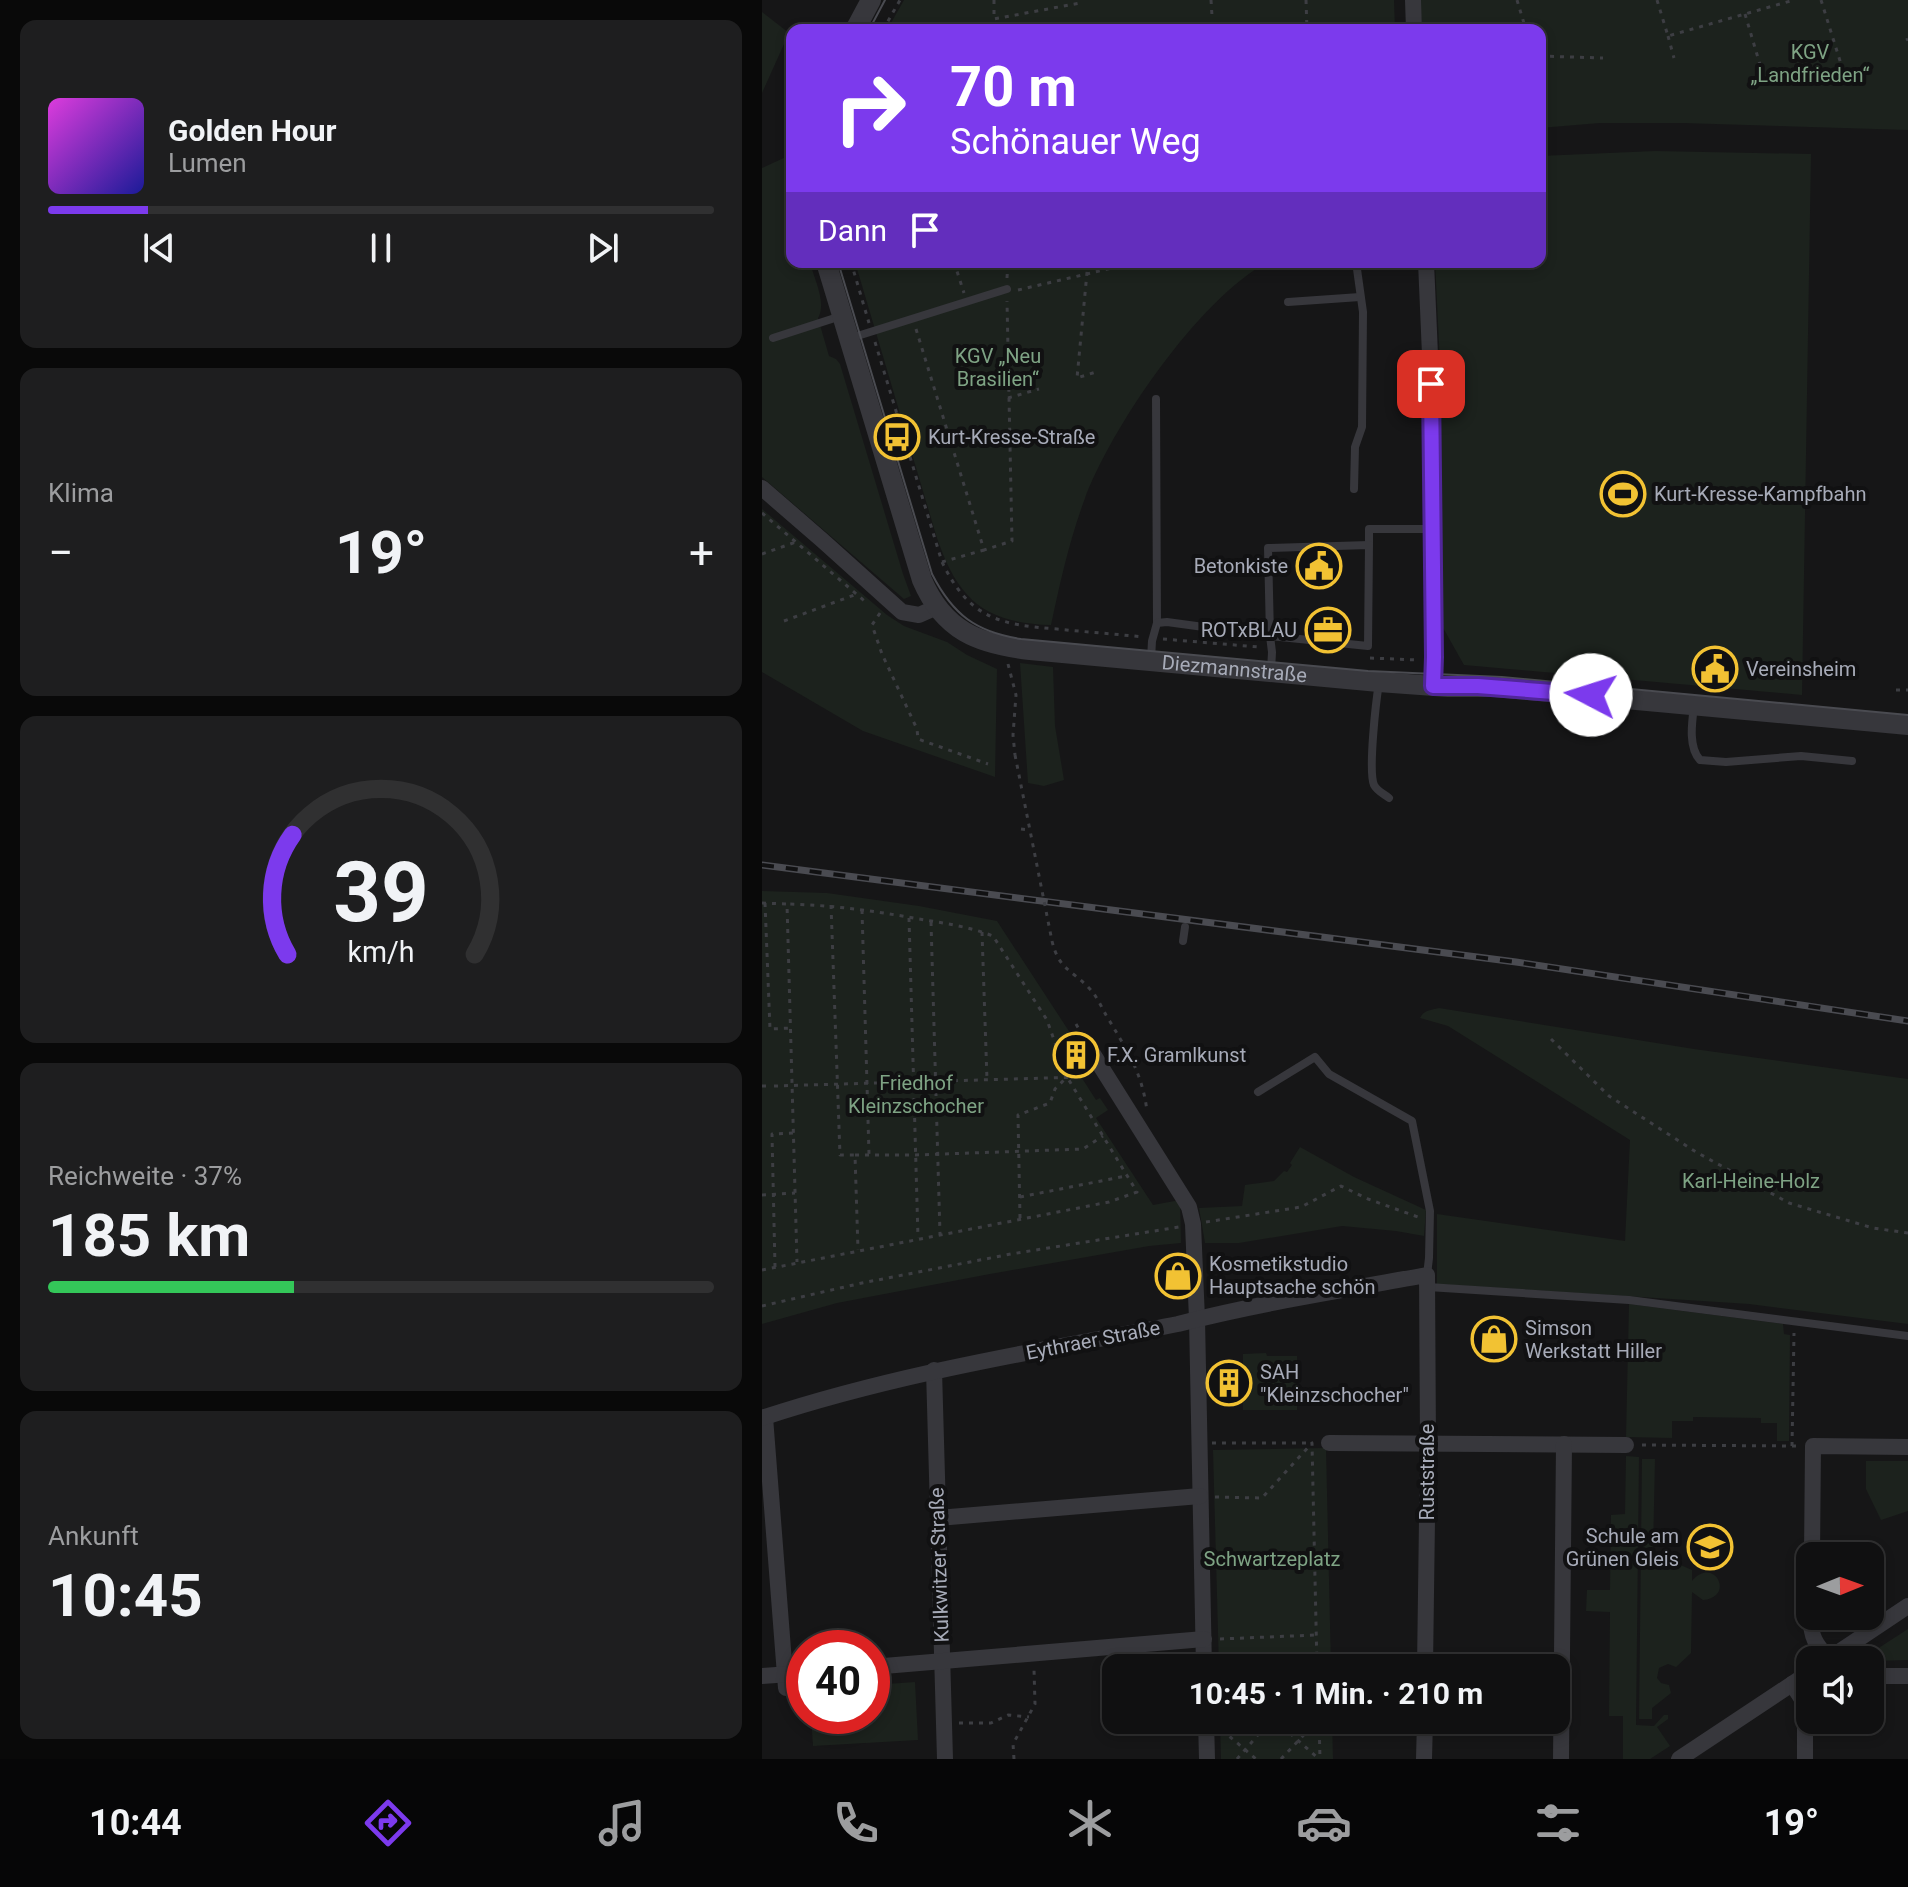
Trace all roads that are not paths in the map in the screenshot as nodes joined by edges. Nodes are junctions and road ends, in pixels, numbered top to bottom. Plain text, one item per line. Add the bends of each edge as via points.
1 (871, 0) edge
2 (1413, 0) edge
3 (858, 24) edge
4 (1414, 24) edge
5 (828, 268) edge
6 (1357, 268) edge
7 (1426, 268) edge
8 (1007, 289) road end
9 (1360, 297) junction
10 (1288, 302) dead end
11 (842, 316) junction
12 (773, 338) dead end
13 (849, 338) junction
14 (1156, 399) dead end
15 (762, 488) edge
16 (1354, 489) dead end
17 (1432, 529) junction
18 (1369, 545) junction
19 (937, 607) junction
20 (1157, 623) junction
21 (1270, 636) junction
22 (1151, 661) junction
23 (1271, 672) junction
24 (1379, 682) junction
25 (1433, 686) junction
26 (1694, 705) junction
27 (1908, 725) edge
28 (1852, 761) dead end
29 (1389, 798) dead end
30 (1185, 927) dead end
31 (1183, 941) dead end
32 (1097, 1059) road end
33 (1258, 1092) dead end
34 (1427, 1281) junction
35 (1197, 1319) junction
36 (1908, 1336) edge
37 (934, 1370) junction
38 (763, 1417) edge
39 (1320, 1443) road end
40 (1428, 1444) junction
41 (1564, 1444) junction
42 (1626, 1445) road end
43 (1908, 1447) edge
44 (1200, 1496) junction
45 (938, 1518) junction
46 (1812, 1542) edge
47 (1908, 1606) edge
48 (1204, 1639) junction
49 (1849, 1646) edge
50 (1204, 1654) edge
51 (1425, 1654) edge
52 (942, 1661) junction
53 (890, 1665) edge
54 (762, 1676) edge
55 (1884, 1676) edge
56 (1908, 1676) edge
57 (785, 1681) joint
58 (1796, 1681) edge
59 (1792, 1684) junction
60 (1206, 1734) edge
61 (1425, 1734) edge
62 (945, 1759) edge
63 (1207, 1759) edge
64 (1424, 1759) edge
65 (1561, 1759) edge
66 (1679, 1759) edge
67 (1805, 1759) edge

1 - 3 street
2 - 4 street
5 - 11 street, Diezmannstraße
6 - 9 lane
7 - 17 street
8 - 13 lane
9 - 10 lane
9 - 16 lane via 1362,427 1355,447
11 - 12 lane
11 - 13 street, Diezmannstraße
13 - 19 street, Diezmannstraße via 916,565
14 - 20 lane
15 - 19 street via 902,612 919,615
17 - 18 lane via 1369,529
17 - 25 street
18 - 21 lane via 1268,548
18 - 21 lane via 1368,646
19 - 22 street, Diezmannstraße via 960,629 994,645
20 - 21 lane
20 - 22 lane
21 - 23 lane
22 - 23 street, Diezmannstraße
23 - 24 street, Diezmannstraße
24 - 25 street, Diezmannstraße
24 - 29 lane via 1374,785
25 - 26 street, Diezmannstraße
26 - 27 street, Diezmannstraße
26 - 28 lane via 1694,753 1700,760 1801,756
30 - 31 lane
32 - 35 street via 1189,1207
33 - 34 lane via 1315,1057 1329,1074 1412,1121 1430,1211
34 - 35 street, Eythraer Straße
34 - 36 lane via 1629,1300
34 - 40 street, Ruststraße
35 - 37 street, Eythraer Straße
35 - 44 street
37 - 38 street, Eythraer Straße
37 - 45 street, Kulkwitzer Straße
38 - 57 street
39 - 40 street
40 - 41 street
40 - 51 street, Ruststraße
41 - 42 street
41 - 65 street
43 - 46 street via 1813,1446
44 - 45 street
44 - 48 street
45 - 52 street, Kulkwitzer Straße
47 - 49 street
48 - 50 street
48 - 52 street
52 - 53 street
52 - 62 street, Kulkwitzer Straße
54 - 57 street
55 - 56 street
58 - 59 street
59 - 66 street
59 - 67 street via 1805,1704
60 - 63 street
61 - 64 street

